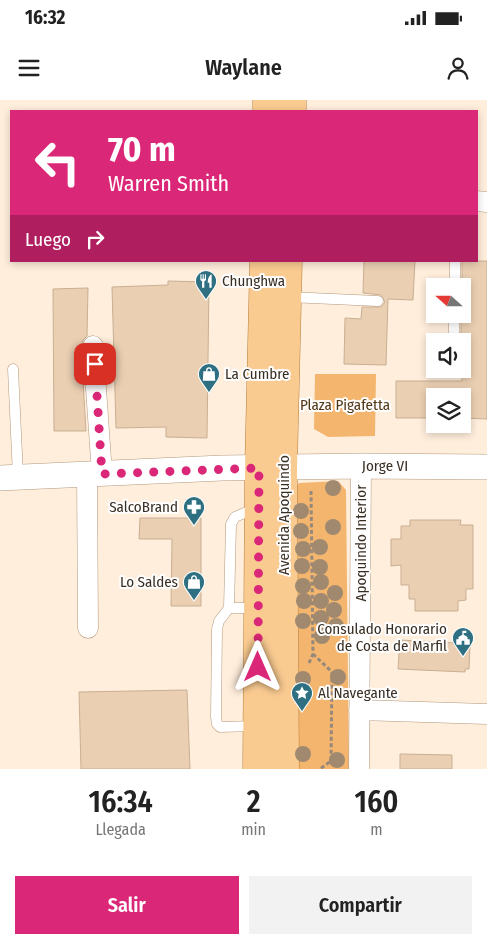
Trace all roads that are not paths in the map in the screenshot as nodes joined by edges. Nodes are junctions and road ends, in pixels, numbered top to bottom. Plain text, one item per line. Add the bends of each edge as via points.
1 (264, 262) edge
2 (288, 262) edge
3 (455, 262) edge
4 (455, 278) edge
5 (287, 297) junction
6 (378, 301) dead end
7 (94, 346) dead end
8 (13, 369) dead end
9 (361, 466) junction
10 (271, 467) junction
11 (487, 467) edge
12 (94, 474) junction
13 (9, 478) edge
14 (259, 506) junction
15 (229, 608) junction
16 (258, 608) junction
17 (88, 628) dead end
18 (359, 710) junction
19 (487, 714) edge
20 (257, 726) junction
21 (257, 769) edge
22 (285, 769) edge
23 (359, 769) edge

1 - 10 main road, Avenida Apoquindo
2 - 5 main road, Avenida Apoquindo
3 - 4 lane
5 - 6 lane
5 - 10 main road, Avenida Apoquindo
7 - 12 street
8 - 13 lane
9 - 10 street, Jorge VI
9 - 11 street, Jorge VI
9 - 18 street, Apoquindo Interior
10 - 12 street, Jorge VI
10 - 14 main road, Avenida Apoquindo
10 - 22 main road, Avenida Apoquindo
12 - 13 street, Jorge VI
12 - 17 street
14 - 15 lane via 235,517 231,524
14 - 16 main road, Avenida Apoquindo
15 - 16 lane
15 - 20 lane via 217,628 217,724 220,727
16 - 20 main road, Avenida Apoquindo
18 - 19 street
18 - 23 street, Apoquindo Interior
20 - 21 main road, Avenida Apoquindo

